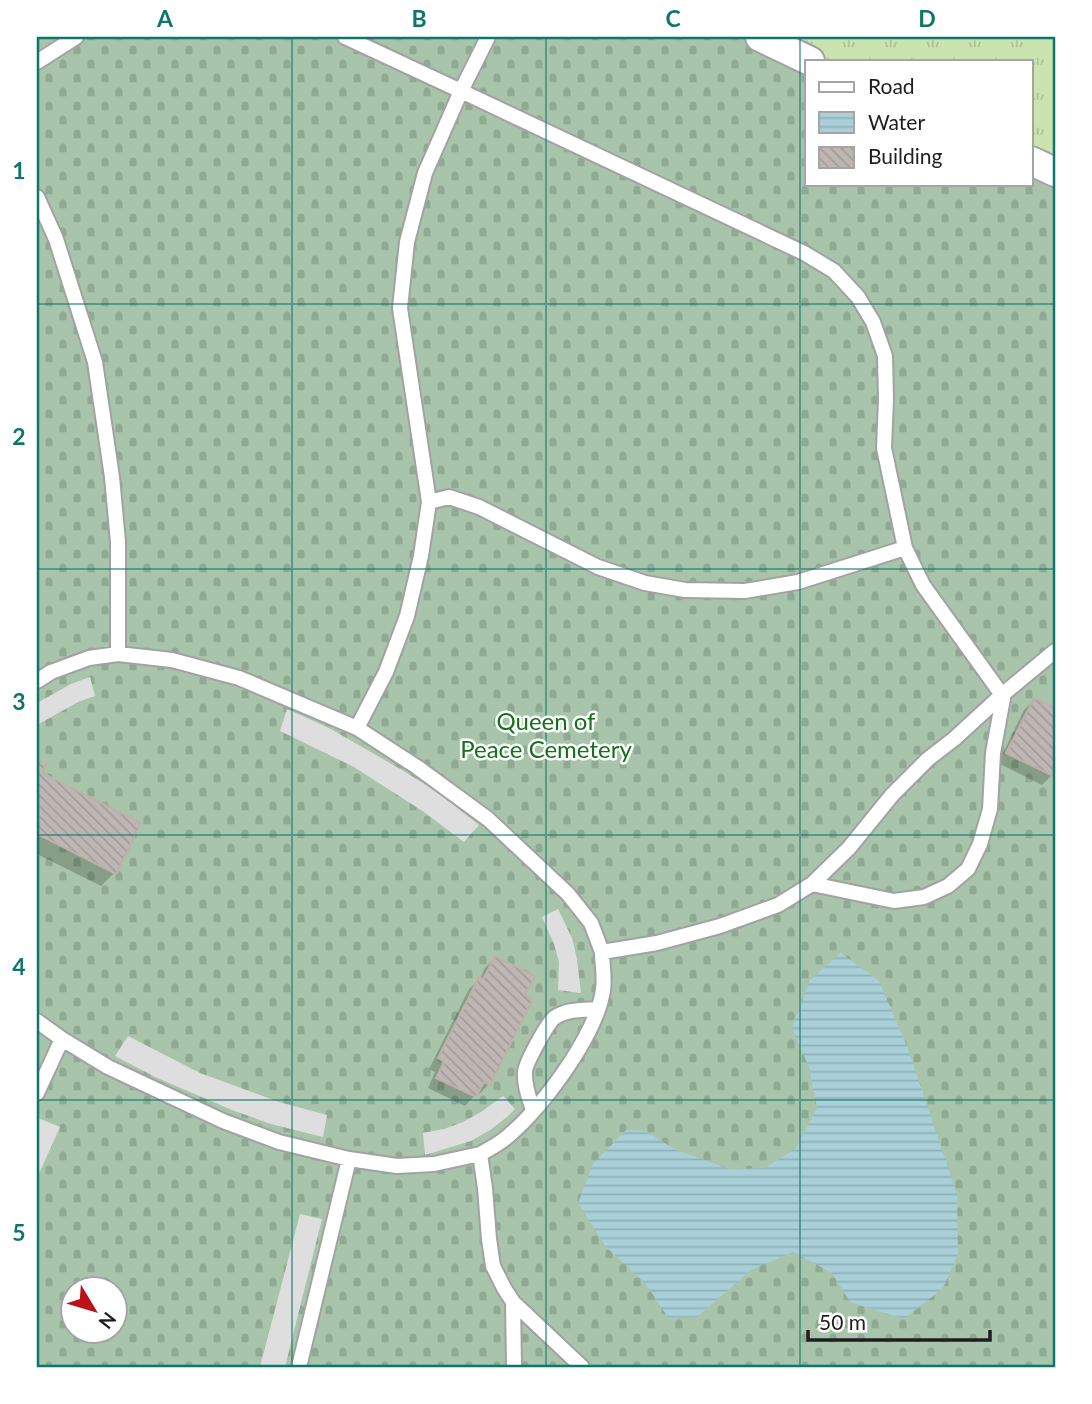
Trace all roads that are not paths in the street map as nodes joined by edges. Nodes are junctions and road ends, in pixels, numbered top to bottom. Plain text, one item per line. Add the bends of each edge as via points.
1 (76, 37) edge
2 (345, 37) edge
3 (488, 37) edge
4 (760, 37) edge
5 (808, 60) edge
6 (37, 62) edge
7 (461, 91) junction
8 (1032, 162) edge
9 (1055, 173) edge
10 (37, 197) edge
11 (429, 502) junction
12 (905, 548) junction
13 (1055, 651) edge
14 (118, 654) junction
15 (37, 681) edge
16 (1003, 694) junction
17 (357, 728) junction
18 (812, 884) junction
19 (602, 952) junction
20 (597, 1009) junction
21 (37, 1021) edge
22 (62, 1039) junction
23 (37, 1093) edge
24 (533, 1110) junction
25 (480, 1154) junction
26 (349, 1159) junction
27 (513, 1302) junction
28 (299, 1367) edge
29 (514, 1367) edge
30 (582, 1367) edge

1 - 6 lane
2 - 7 lane
3 - 7 lane
4 - 5 street
7 - 11 lane via 425,173 407,242 400,308
7 - 12 lane via 834,271 858,297 885,356 884,447
8 - 9 street
10 - 14 lane via 56,239 95,362 118,542
11 - 12 lane via 449,497 479,507 598,567 685,590 745,591 798,582
11 - 17 lane via 407,616 386,672
12 - 16 lane via 923,585
13 - 16 lane
14 - 15 lane via 89,658
14 - 17 lane via 172,660 239,678
16 - 18 lane via 928,759
16 - 18 lane via 990,808 968,869 948,886 924,897 894,901
17 - 19 lane via 497,827 568,894 591,923
18 - 19 lane via 778,905 720,926
19 - 20 lane via 603,990
20 - 24 lane via 575,1057
20 - 24 lane via 570,1011 553,1019 540,1038 524,1070
21 - 22 lane
22 - 23 lane
22 - 26 lane via 108,1067 223,1121 279,1142
24 - 25 lane via 522,1124
25 - 26 lane via 397,1166
25 - 27 lane via 493,1266
26 - 28 lane
27 - 29 lane
27 - 30 lane

